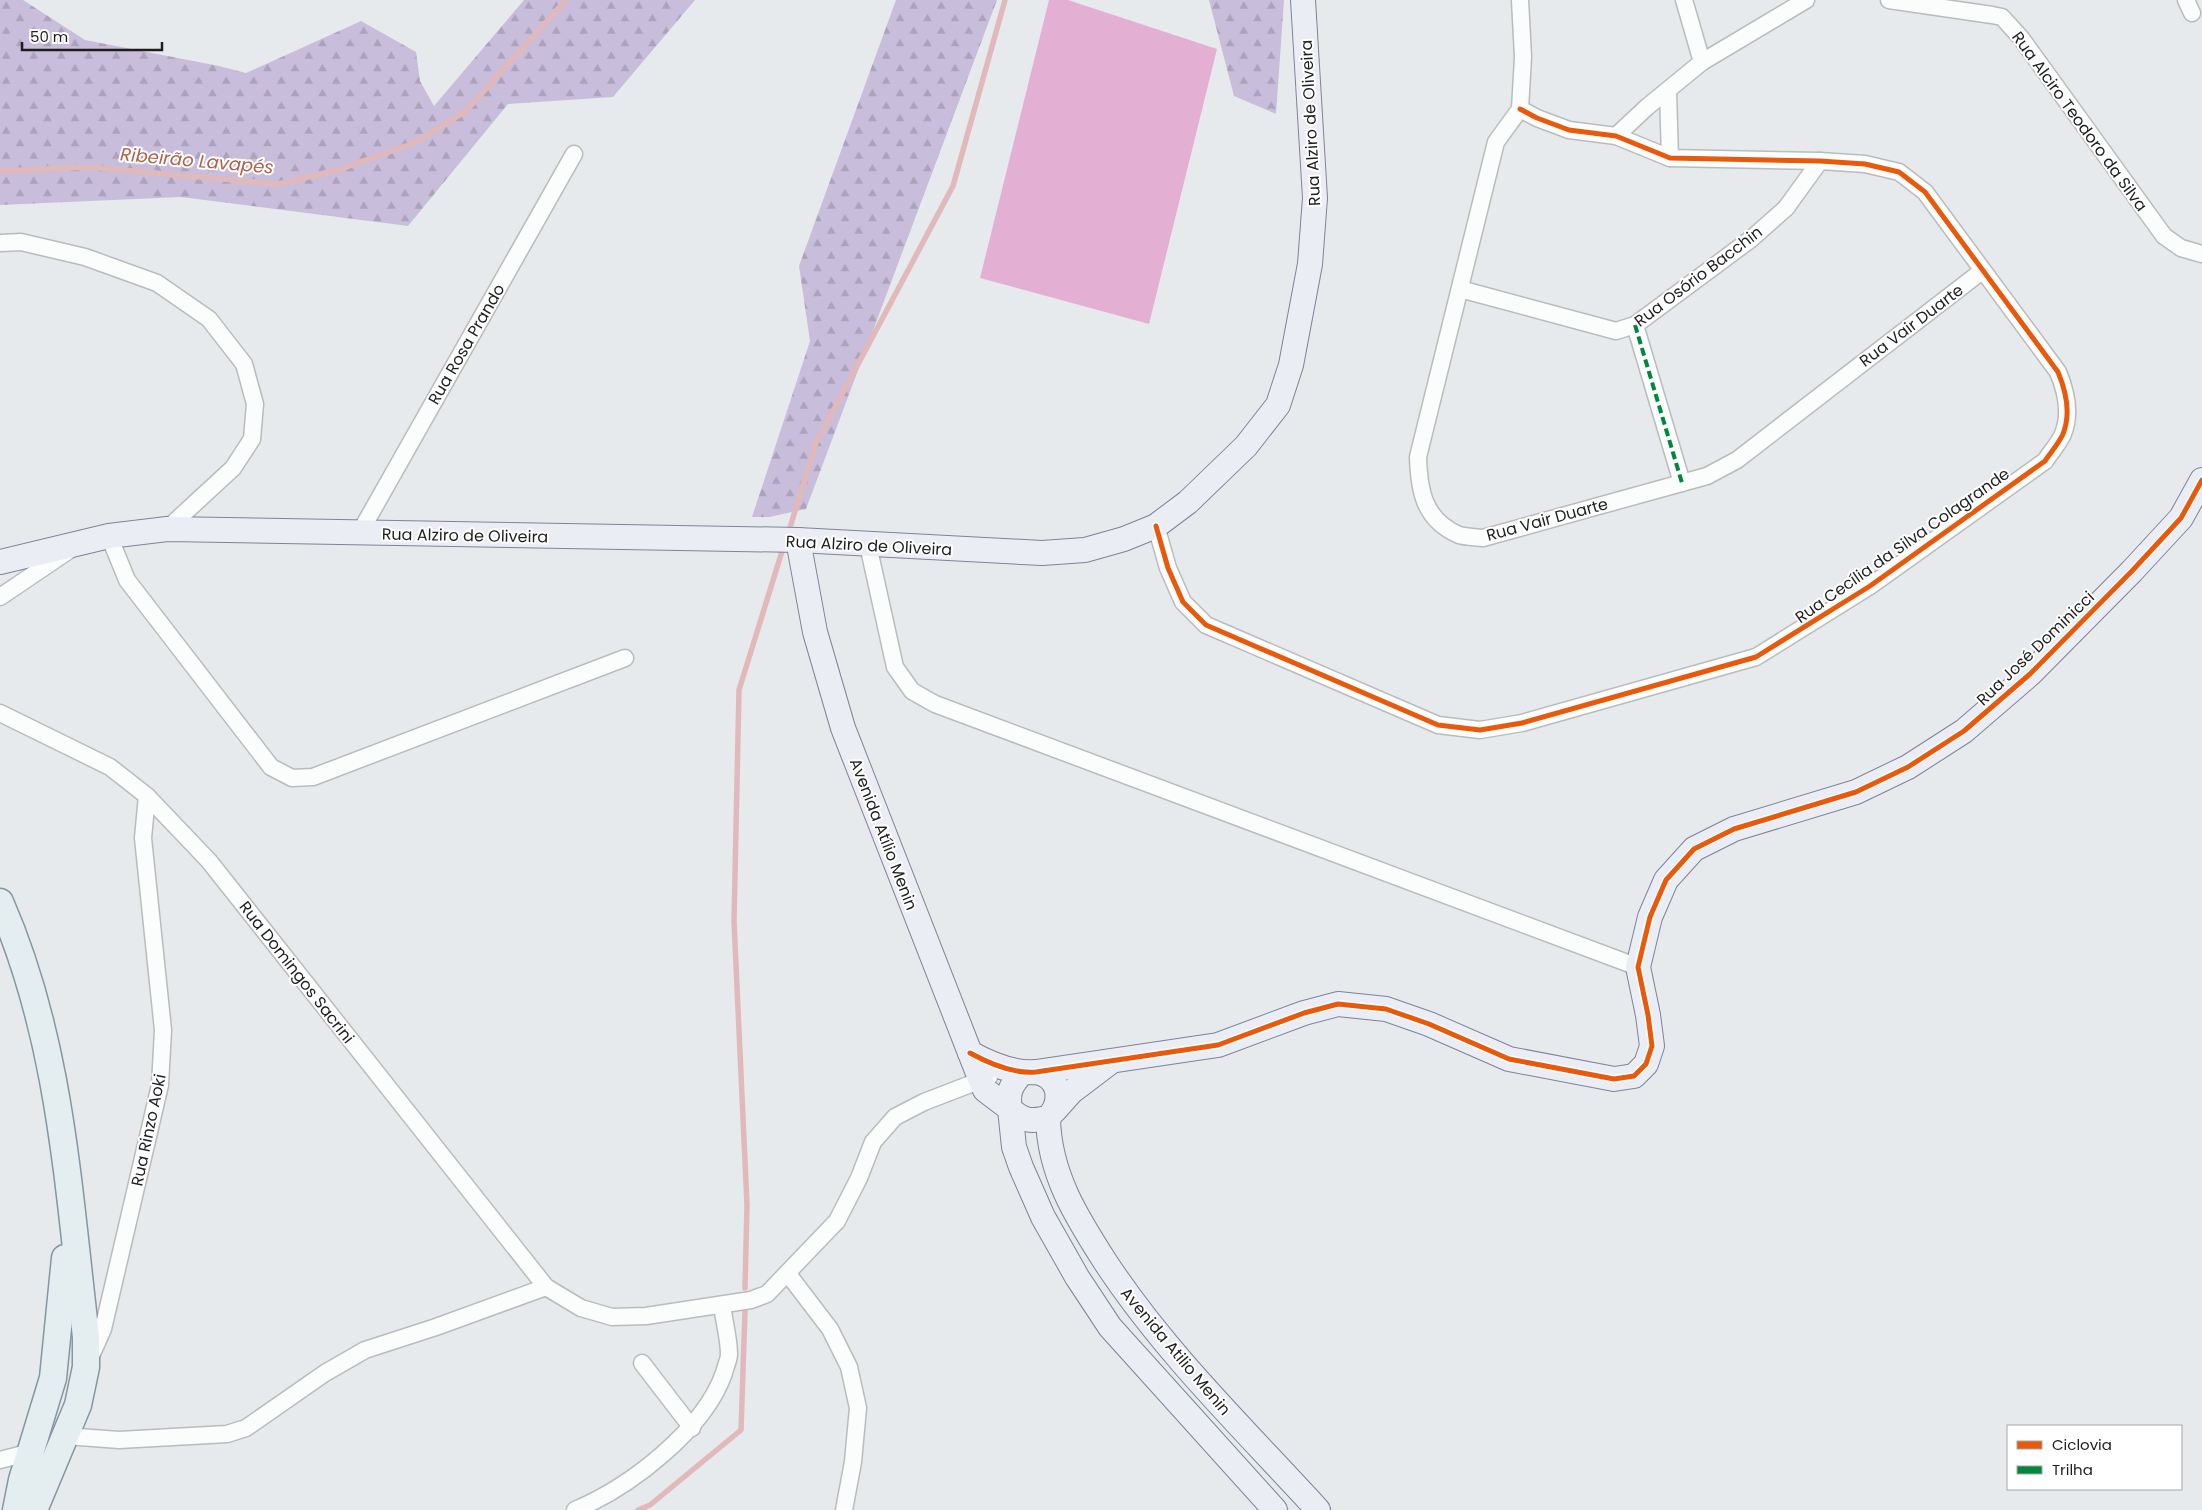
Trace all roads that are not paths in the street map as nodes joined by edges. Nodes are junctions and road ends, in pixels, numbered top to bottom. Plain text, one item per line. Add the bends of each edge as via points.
1 (1303, 0) edge
2 (1520, 0) edge
3 (1684, 0) edge
4 (1806, 0) edge
5 (1894, 1) edge
6 (1702, 62) junction
7 (1668, 91) junction
8 (1520, 109) junction
9 (1616, 136) junction
10 (574, 154) dead end
11 (1670, 158) junction
12 (1820, 161) junction
13 (0, 243) edge
14 (2202, 254) edge
15 (1982, 271) junction
16 (1460, 289) junction
17 (1635, 325) junction
18 (2202, 480) edge
19 (1682, 483) junction
20 (1156, 526) junction
21 (167, 529) junction
22 (358, 534) junction
23 (109, 536) junction
24 (788, 541) junction
25 (76, 546) junction
26 (868, 546) junction
27 (0, 562) edge
28 (0, 597) edge
29 (624, 658) dead end
30 (0, 713) edge
31 (148, 796) junction
32 (0, 902) edge
33 (1638, 968) junction
34 (970, 1053) junction
35 (1115, 1059) junction
36 (1023, 1071) junction
37 (980, 1081) junction
38 (1010, 1109) junction
39 (1051, 1114) junction
40 (70, 1210) junction
41 (788, 1274) junction
42 (546, 1287) junction
43 (722, 1305) junction
44 (642, 1363) dead end
45 (54, 1367) junction
46 (85, 1373) junction
47 (692, 1428) junction
48 (66, 1436) junction
49 (31, 1452) junction
50 (0, 1460) edge
51 (38, 1506) edge
52 (16, 1510) edge
53 (575, 1510) edge
54 (844, 1510) edge
55 (1275, 1510) edge
56 (1318, 1510) edge

1 - 20 street, Rua Alziro de Oliveira via 1315,198 1310,264 1291,365 1278,405 1246,446 1188,502
2 - 8 street via 1523,57
3 - 6 street
4 - 6 street
5 - 14 street, Rua Alciro Teodoro da Silva via 2002,18 2022,38 2164,236 2181,248
6 - 7 street
7 - 9 street
7 - 11 street
8 - 9 street, Rua Cecília da Silva Colagrande via 1569,130
8 - 16 street, Rua Vair Duarte via 1496,142
9 - 11 street, Rua Cecília da Silva Colagrande
10 - 22 street, Rua Rosa Prando
11 - 12 street, Rua Cecília da Silva Colagrande
12 - 15 street, Rua Cecília da Silva Colagrande via 1866,164 1899,172 1925,192
12 - 17 street, Rua Osório Bacchin via 1786,208
13 - 21 street via 21,242 85,257 157,283 209,319 244,364 255,404 252,439 233,468
15 - 19 street, Rua Vair Duarte via 1737,460 1708,476
15 - 20 street, Rua Cecília da Silva Colagrande via 2058,372 2067,408 2063,434 2045,461 1870,586 1756,657 1522,723 1480,730 1438,725 1206,625 1183,602 1168,568
16 - 17 street, Rua Osório Bacchin via 1616,331
16 - 19 street, Rua Vair Duarte via 1418,457 1418,480 1425,505 1440,523 1460,535 1483,538
17 - 19 street
18 - 33 street, Rua José Dominicci via 2181,518 2132,571 2030,674 1964,731 1908,767 1856,792 1734,830 1694,850 1666,880 1650,917
20 - 26 street, Rua Alziro de Oliveira via 1085,550 1042,553
21 - 22 street, Rua Alziro de Oliveira
21 - 23 street, Rua Alziro de Oliveira
22 - 24 street, Rua Alziro de Oliveira
23 - 25 street, Rua Alziro de Oliveira
23 - 29 street via 127,580 271,767 292,778 313,777
24 - 26 street, Rua Alziro de Oliveira
24 - 34 street, Avenida Atílio Menin via 843,728
25 - 27 street, Rua Alziro de Oliveira
25 - 28 street
26 - 33 street via 895,667 912,690 935,704
30 - 31 street, Rua Domingos Sacrini via 110,767
31 - 42 street, Rua Domingos Sacrini via 208,861
31 - 46 street, Rua Rinzo Aoki via 143,838 163,1030 160,1085 103,1329
32 - 40 main road via 15,936 41,1018 59,1104
33 - 35 street via 1652,1046 1646,1064 1634,1076 1614,1079 1509,1058 1386,1008 1338,1004 1218,1045
34 - 36 street via 989,1063
34 - 37 street, Avenida Atílio Menin
35 - 36 street
35 - 39 street via 1071,1092
36 - 37 street
36 - 38 street via 1008,1096
36 - 39 street, Avenida Atilio Menin via 1050,1078 1057,1089 1058,1102
37 - 38 street, Avenida Atílio Menin via 984,1090
37 - 41 street via 924,1102 895,1117 873,1142 837,1221
38 - 39 street via 1019,1118 1032,1122
38 - 55 street, Avenida Atilio Menin via 1014,1147 1043,1217 1110,1327
39 - 56 street, Avenida Atilio Menin via 1051,1149 1071,1208 1131,1301 1193,1375
40 - 45 main road
40 - 46 main road via 86,1336
41 - 43 street via 760,1298
41 - 54 street via 830,1329 849,1367 858,1408 854,1462
42 - 43 street via 581,1308 612,1317 646,1316
42 - 48 street via 436,1328 365,1350 325,1372 246,1428 227,1434 118,1440
43 - 47 street via 729,1356 718,1389
44 - 47 street
45 - 46 main road via 72,1360
45 - 49 main road
46 - 48 main road via 78,1405
47 - 53 street via 644,1470
48 - 51 main road
49 - 50 street
49 - 52 main road

